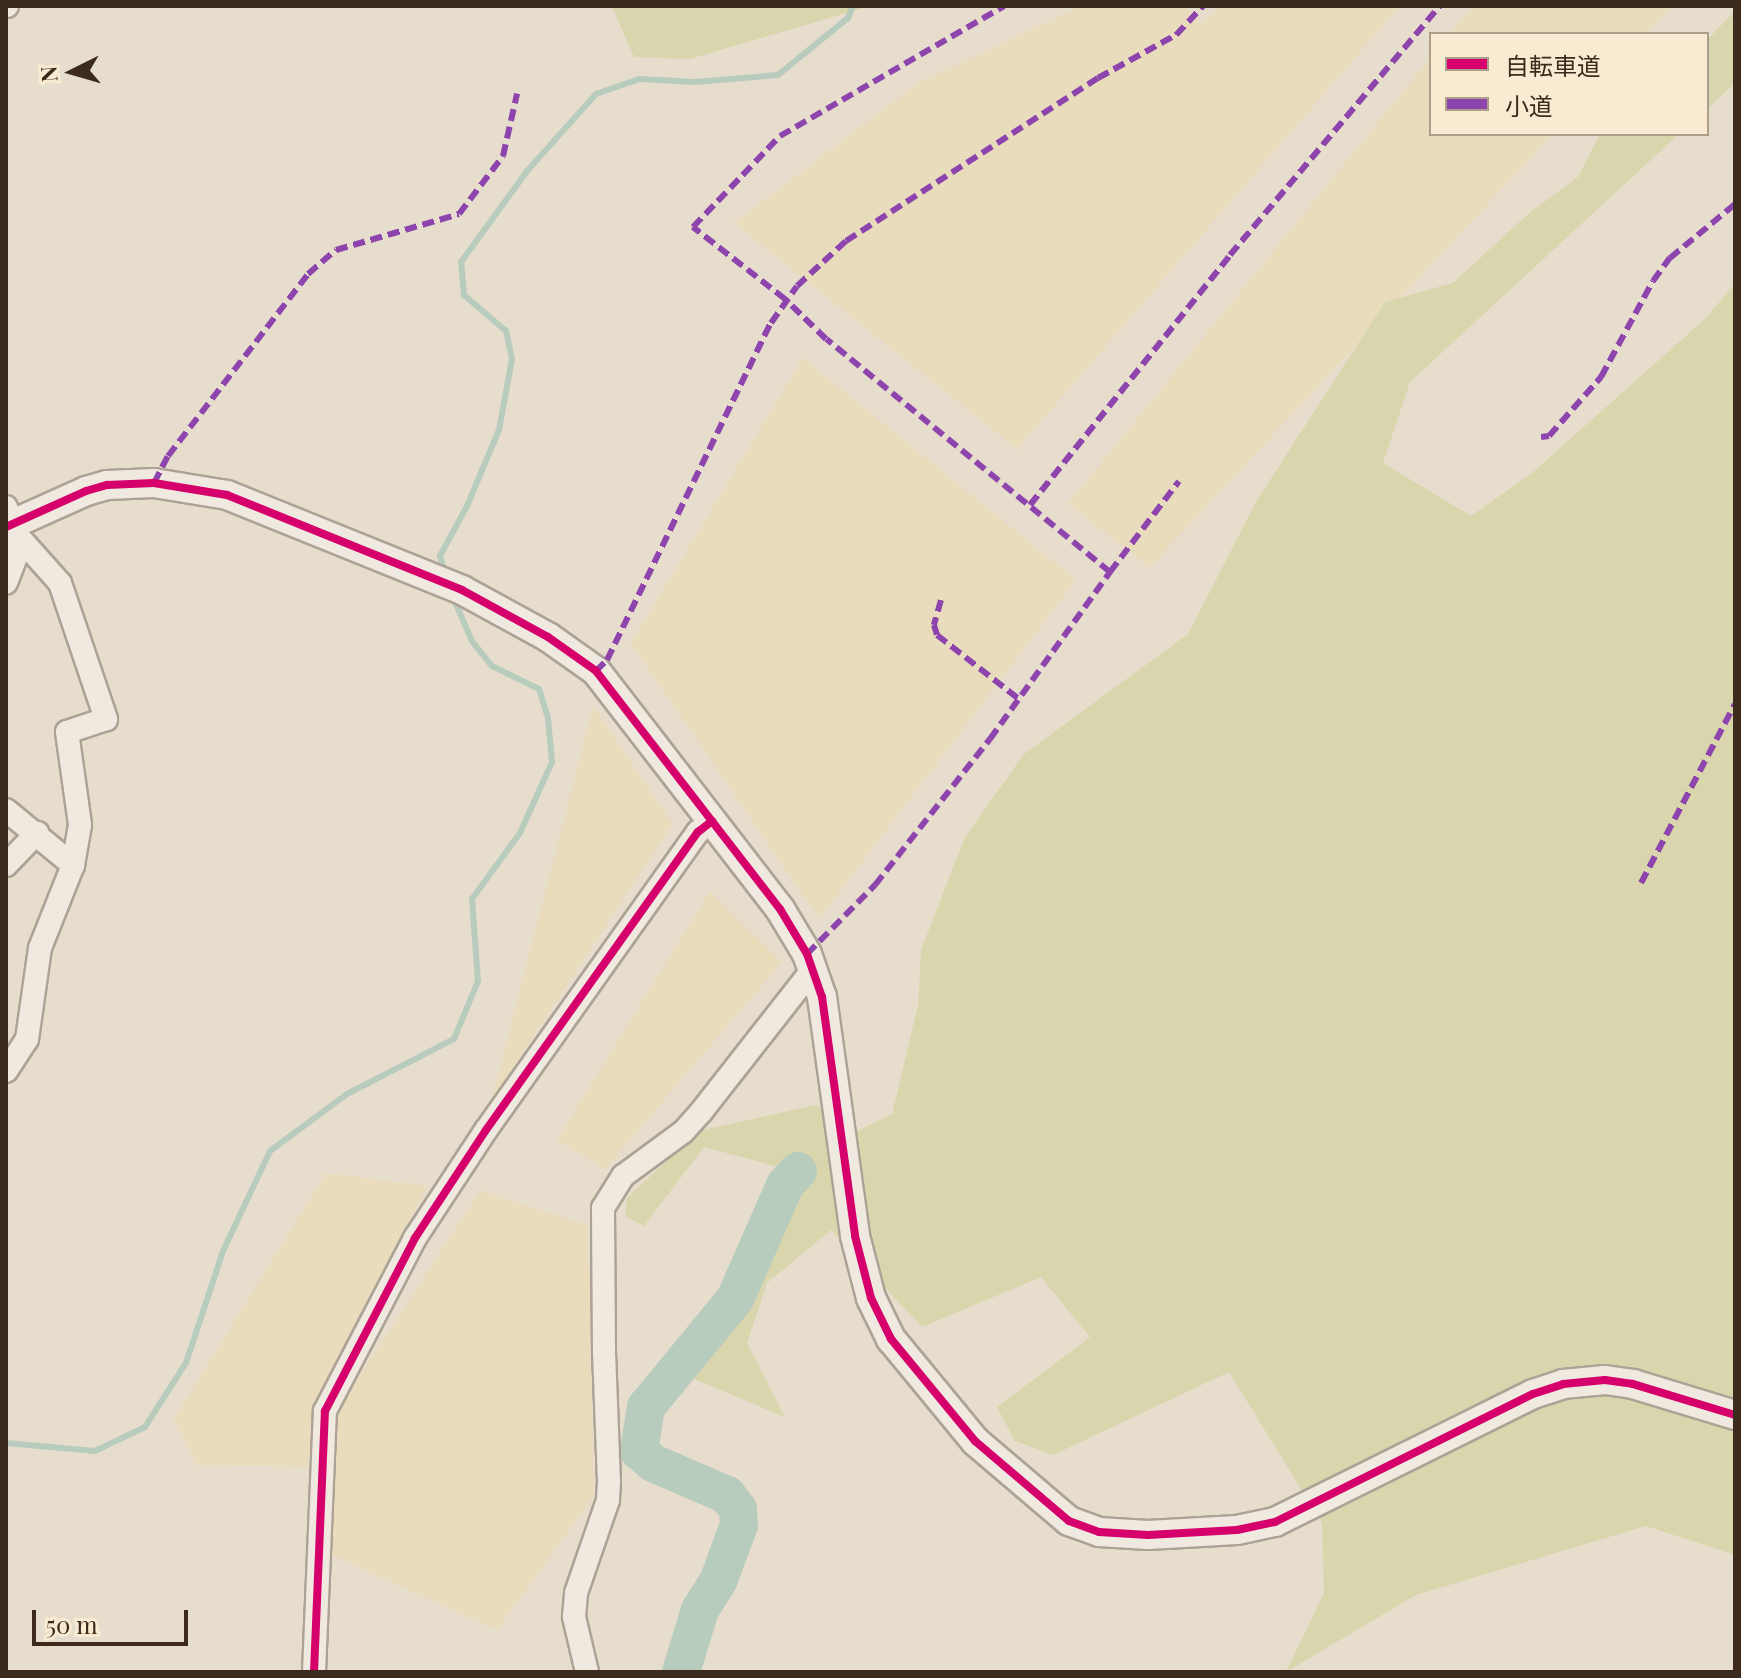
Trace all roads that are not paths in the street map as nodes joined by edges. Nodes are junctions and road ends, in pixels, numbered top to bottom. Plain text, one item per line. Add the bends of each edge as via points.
1 (10, 524) edge
2 (6, 583) edge
3 (6, 810) edge
4 (712, 821) junction
5 (37, 833) junction
6 (6, 865) edge
7 (73, 865) junction
8 (813, 969) junction
9 (6, 1071) edge
10 (1735, 1415) edge
11 (314, 1672) edge
12 (587, 1672) edge

1 - 2 street via 19,549
1 - 4 street via 107,485 189,487 263,507 432,577 548,637 596,671
1 - 7 street via 60,583 106,719 67,732 80,825
3 - 5 street
4 - 8 street via 780,909
4 - 11 street via 698,832 415,1238 325,1411
5 - 6 street
5 - 7 street
7 - 9 street via 40,948 27,1039
8 - 10 street via 822,997 855,1236 871,1298 891,1339 975,1441 1069,1521 1099,1532 1148,1535 1237,1530 1275,1522 1509,1405 1563,1384 1633,1384
8 - 12 street via 701,1112 683,1132 623,1176 603,1208 609,1482 608,1500 576,1593 574,1617

